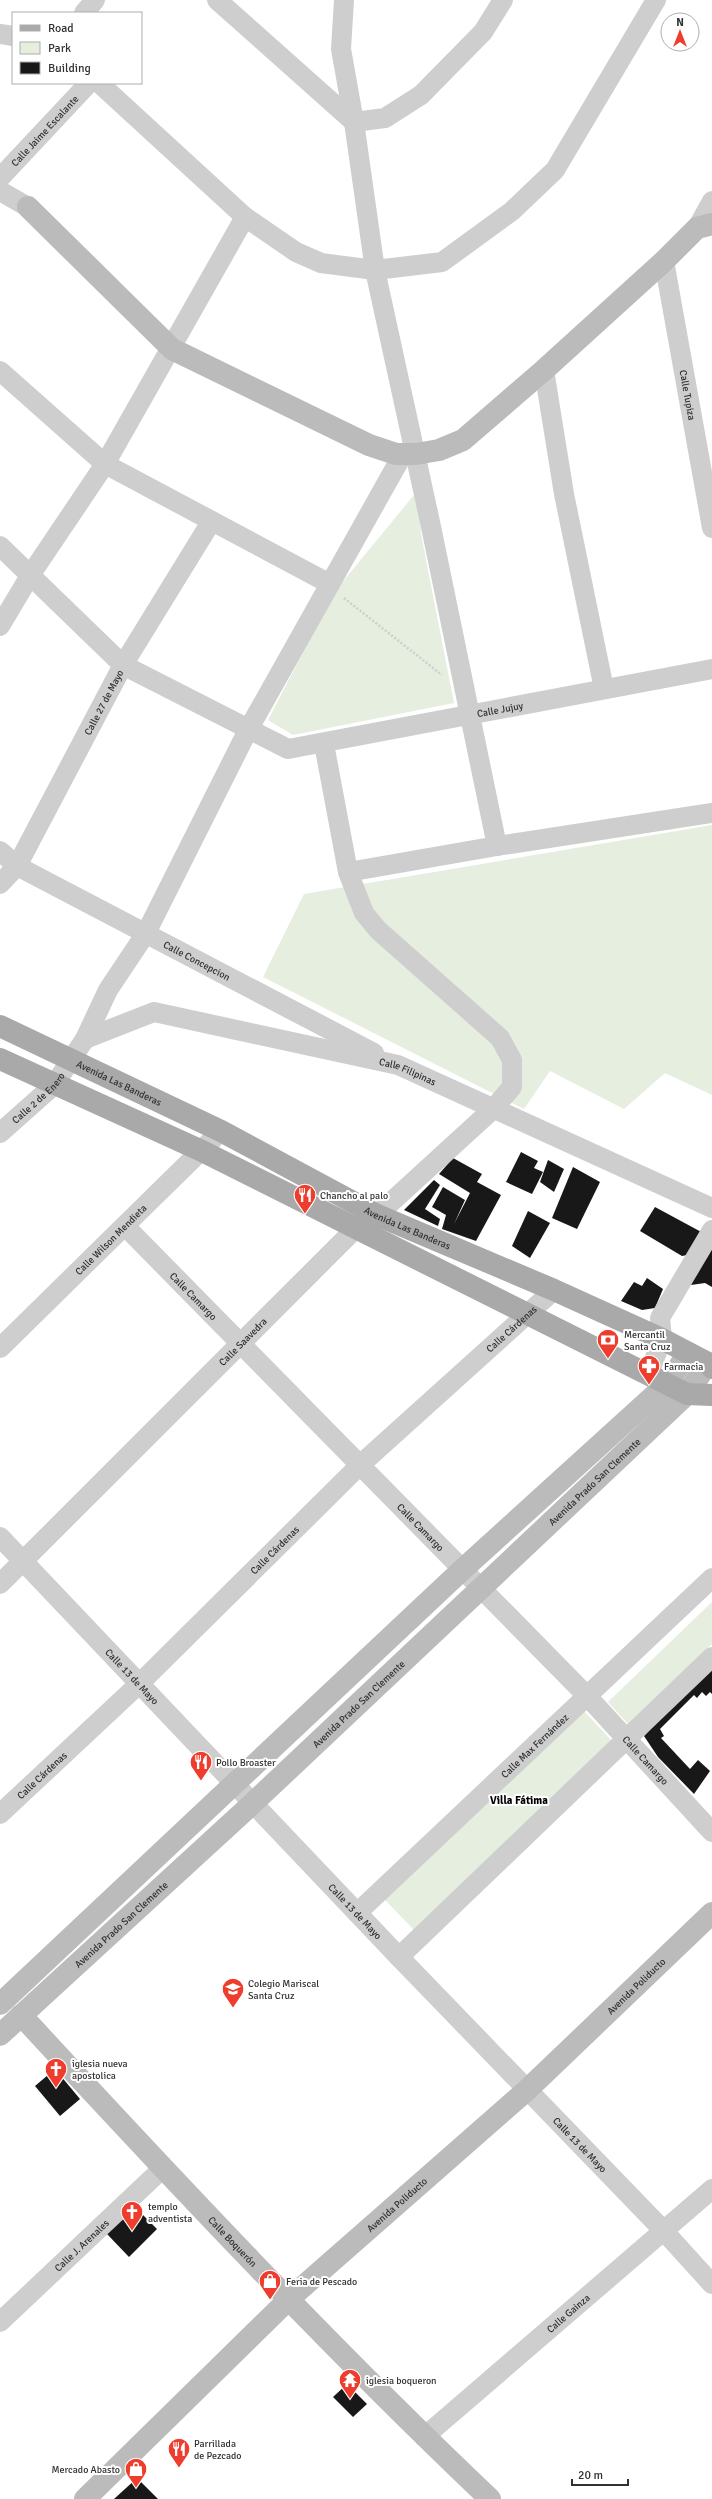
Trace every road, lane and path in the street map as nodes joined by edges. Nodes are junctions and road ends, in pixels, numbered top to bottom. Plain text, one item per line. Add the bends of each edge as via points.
1 (95, 0) edge
2 (217, 0) edge
3 (344, 0) edge
4 (503, 0) edge
5 (656, 0) edge
6 (85, 12) edge
7 (0, 34) edge
8 (12, 36) edge
9 (88, 84) edge
10 (100, 84) edge
11 (354, 122) junction
12 (0, 178) edge
13 (0, 191) edge
14 (712, 201) edge
15 (28, 207) joint
16 (245, 217) junction
17 (705, 226) edge
18 (664, 261) junction
19 (375, 270) junction
20 (172, 349) junction
21 (544, 370) junction
22 (0, 371) edge
23 (409, 454) junction
24 (106, 464) junction
25 (211, 522) junction
26 (712, 528) edge
27 (0, 546) edge
28 (31, 574) junction
29 (330, 584) junction
30 (0, 626) edge
31 (123, 665) junction
32 (712, 669) edge
33 (604, 689) junction
34 (466, 694) junction
35 (471, 714) junction
36 (248, 730) junction
37 (324, 744) junction
38 (712, 813) edge
39 (497, 846) junction
40 (0, 851) edge
41 (17, 866) junction
42 (348, 872) junction
43 (0, 884) edge
44 (146, 933) junction
45 (0, 1026) edge
46 (85, 1039) junction
47 (0, 1059) edge
48 (72, 1060) junction
49 (398, 1065) junction
50 (54, 1084) junction
51 (494, 1108) junction
52 (221, 1131) junction
53 (0, 1133) edge
54 (202, 1151) junction
55 (712, 1208) edge
56 (377, 1215) junction
57 (125, 1226) junction
58 (355, 1229) junction
59 (712, 1230) edge
60 (554, 1290) junction
61 (531, 1314) junction
62 (662, 1339) junction
63 (238, 1344) junction
64 (0, 1348) edge
65 (688, 1353) junction
66 (710, 1366) edge
67 (649, 1373) junction
68 (678, 1389) junction
69 (712, 1395) edge
70 (360, 1465) junction
71 (0, 1536) edge
72 (24, 1562) junction
73 (463, 1569) junction
74 (712, 1578) edge
75 (0, 1584) edge
76 (479, 1589) junction
77 (712, 1657) edge
78 (140, 1684) junction
79 (587, 1696) junction
80 (626, 1739) junction
81 (236, 1783) junction
82 (253, 1803) junction
83 (0, 1814) edge
84 (712, 1832) edge
85 (357, 1913) junction
86 (712, 1913) edge
87 (399, 1957) junction
88 (2, 1999) edge
89 (21, 2015) junction
90 (0, 2035) edge
91 (526, 2090) junction
92 (162, 2168) junction
93 (712, 2189) edge
94 (662, 2229) junction
95 (712, 2284) edge
96 (290, 2298) junction
97 (0, 2322) edge
98 (424, 2437) junction
99 (85, 2499) edge
100 (490, 2499) edge

1 - 6 street
2 - 11 street
3 - 11 street via 341,49
4 - 11 street via 483,32 421,95 385,118
5 - 19 street via 550,175 512,211 442,262
7 - 8 street
9 - 12 street, Calle Jaime Escalante
10 - 16 street
11 - 19 street
13 - 15 street
14 - 17 street
15 - 20 street
16 - 19 street via 296,252 321,264
16 - 20 street
17 - 18 street
18 - 21 street
18 - 26 street, Calle Tupiza
19 - 23 street
20 - 23 street via 369,445
20 - 24 street
21 - 23 street via 463,440 439,450
21 - 33 street via 564,494
22 - 24 street
23 - 29 street, Calle 2 de Enero
23 - 34 street
24 - 25 street
24 - 28 street
25 - 29 street
25 - 31 street, Calle 27 de Mayo
27 - 28 street
28 - 30 street
28 - 31 street
29 - 34 path via 335,591
29 - 36 street, Calle 2 de Enero
31 - 36 street
31 - 41 street, Calle 27 de Mayo
32 - 33 street, Calle Jujuy
33 - 35 street, Calle Jujuy
34 - 35 street
35 - 37 street, Calle Jujuy
35 - 39 street
36 - 37 street, Calle Jujuy via 288,749
36 - 44 street, Calle 2 de Enero
37 - 42 street, Calle Saavedra
38 - 39 street
39 - 42 street
40 - 41 street, Calle Concepcion
41 - 43 street, Calle 27 de Mayo
41 - 44 street, Calle Concepcion
42 - 51 street, Calle Saavedra via 364,913 378,930 500,1038 512,1060 512,1087
44 - 46 street, Calle 2 de Enero via 108,990
44 - 49 street, Calle Concepcion
45 - 48 main road, Avenida Las Banderas
46 - 48 street, Calle 2 de Enero
46 - 49 street, Calle Filipinas via 154,1012
47 - 50 main road
48 - 50 street, Calle 2 de Enero
48 - 52 main road, Avenida Las Banderas
49 - 51 street, Calle Filipinas
50 - 53 street, Calle 2 de Enero
50 - 54 main road
51 - 55 street, Calle Filipinas
51 - 56 street, Calle Saavedra
52 - 54 street, Calle Wilson Mendieta
52 - 56 main road, Avenida Las Banderas
54 - 57 street, Calle Wilson Mendieta
54 - 58 main road
56 - 58 street, Calle Saavedra
56 - 60 main road, Avenida Las Banderas
57 - 63 street, Calle Camargo
57 - 64 street, Calle Wilson Mendieta
58 - 61 main road
58 - 63 street, Calle Saavedra
59 - 62 street via 660,1318
60 - 61 street, Calle Cárdenas
60 - 62 main road, Avenida Las Banderas
61 - 67 main road
61 - 70 street, Calle Cárdenas
62 - 65 main road, Avenida Las Banderas
62 - 67 street
63 - 70 street, Calle Camargo
63 - 72 street, Calle Saavedra
65 - 66 main road, Avenida Las Banderas
65 - 68 street, Avenida Prado San Clemente
66 - 68 street, Avenida Prado San Clemente
67 - 68 main road
68 - 69 main road
68 - 73 street, Avenida Prado San Clemente
68 - 76 street, Avenida Prado San Clemente
70 - 73 street, Calle Camargo
70 - 78 street, Calle Cárdenas
71 - 72 street, Calle 13 de Mayo
72 - 75 street, Calle Saavedra
72 - 78 street, Calle 13 de Mayo
73 - 76 street, Calle Camargo
73 - 81 street, Avenida Prado San Clemente
74 - 79 street, Calle Max Fernández
76 - 79 street, Calle Camargo
76 - 82 street, Avenida Prado San Clemente
77 - 80 street
78 - 81 street, Calle 13 de Mayo
78 - 83 street, Calle Cárdenas
79 - 80 street, Calle Camargo
79 - 85 street, Calle Max Fernández
80 - 84 street, Calle Camargo
80 - 87 street
81 - 82 street, Calle 13 de Mayo
81 - 88 street, Avenida Prado San Clemente
82 - 85 street, Calle 13 de Mayo
82 - 89 street, Avenida Prado San Clemente
85 - 87 street, Calle 13 de Mayo
86 - 91 street, Avenida Poliducto
87 - 91 street, Calle 13 de Mayo
88 - 89 street, Calle Boquerón
89 - 90 street, Avenida Prado San Clemente
89 - 92 street, Calle Boquerón
91 - 94 street, Calle 13 de Mayo
91 - 96 street, Avenida Poliducto
92 - 96 street, Calle Boquerón
92 - 97 street, Calle J. Arenales
93 - 94 street, Calle Gainza
94 - 95 street, Calle 13 de Mayo
94 - 98 street, Calle Gainza
96 - 98 street, Calle Boquerón
96 - 99 street, Avenida Poliducto
98 - 100 street, Calle Boquerón

